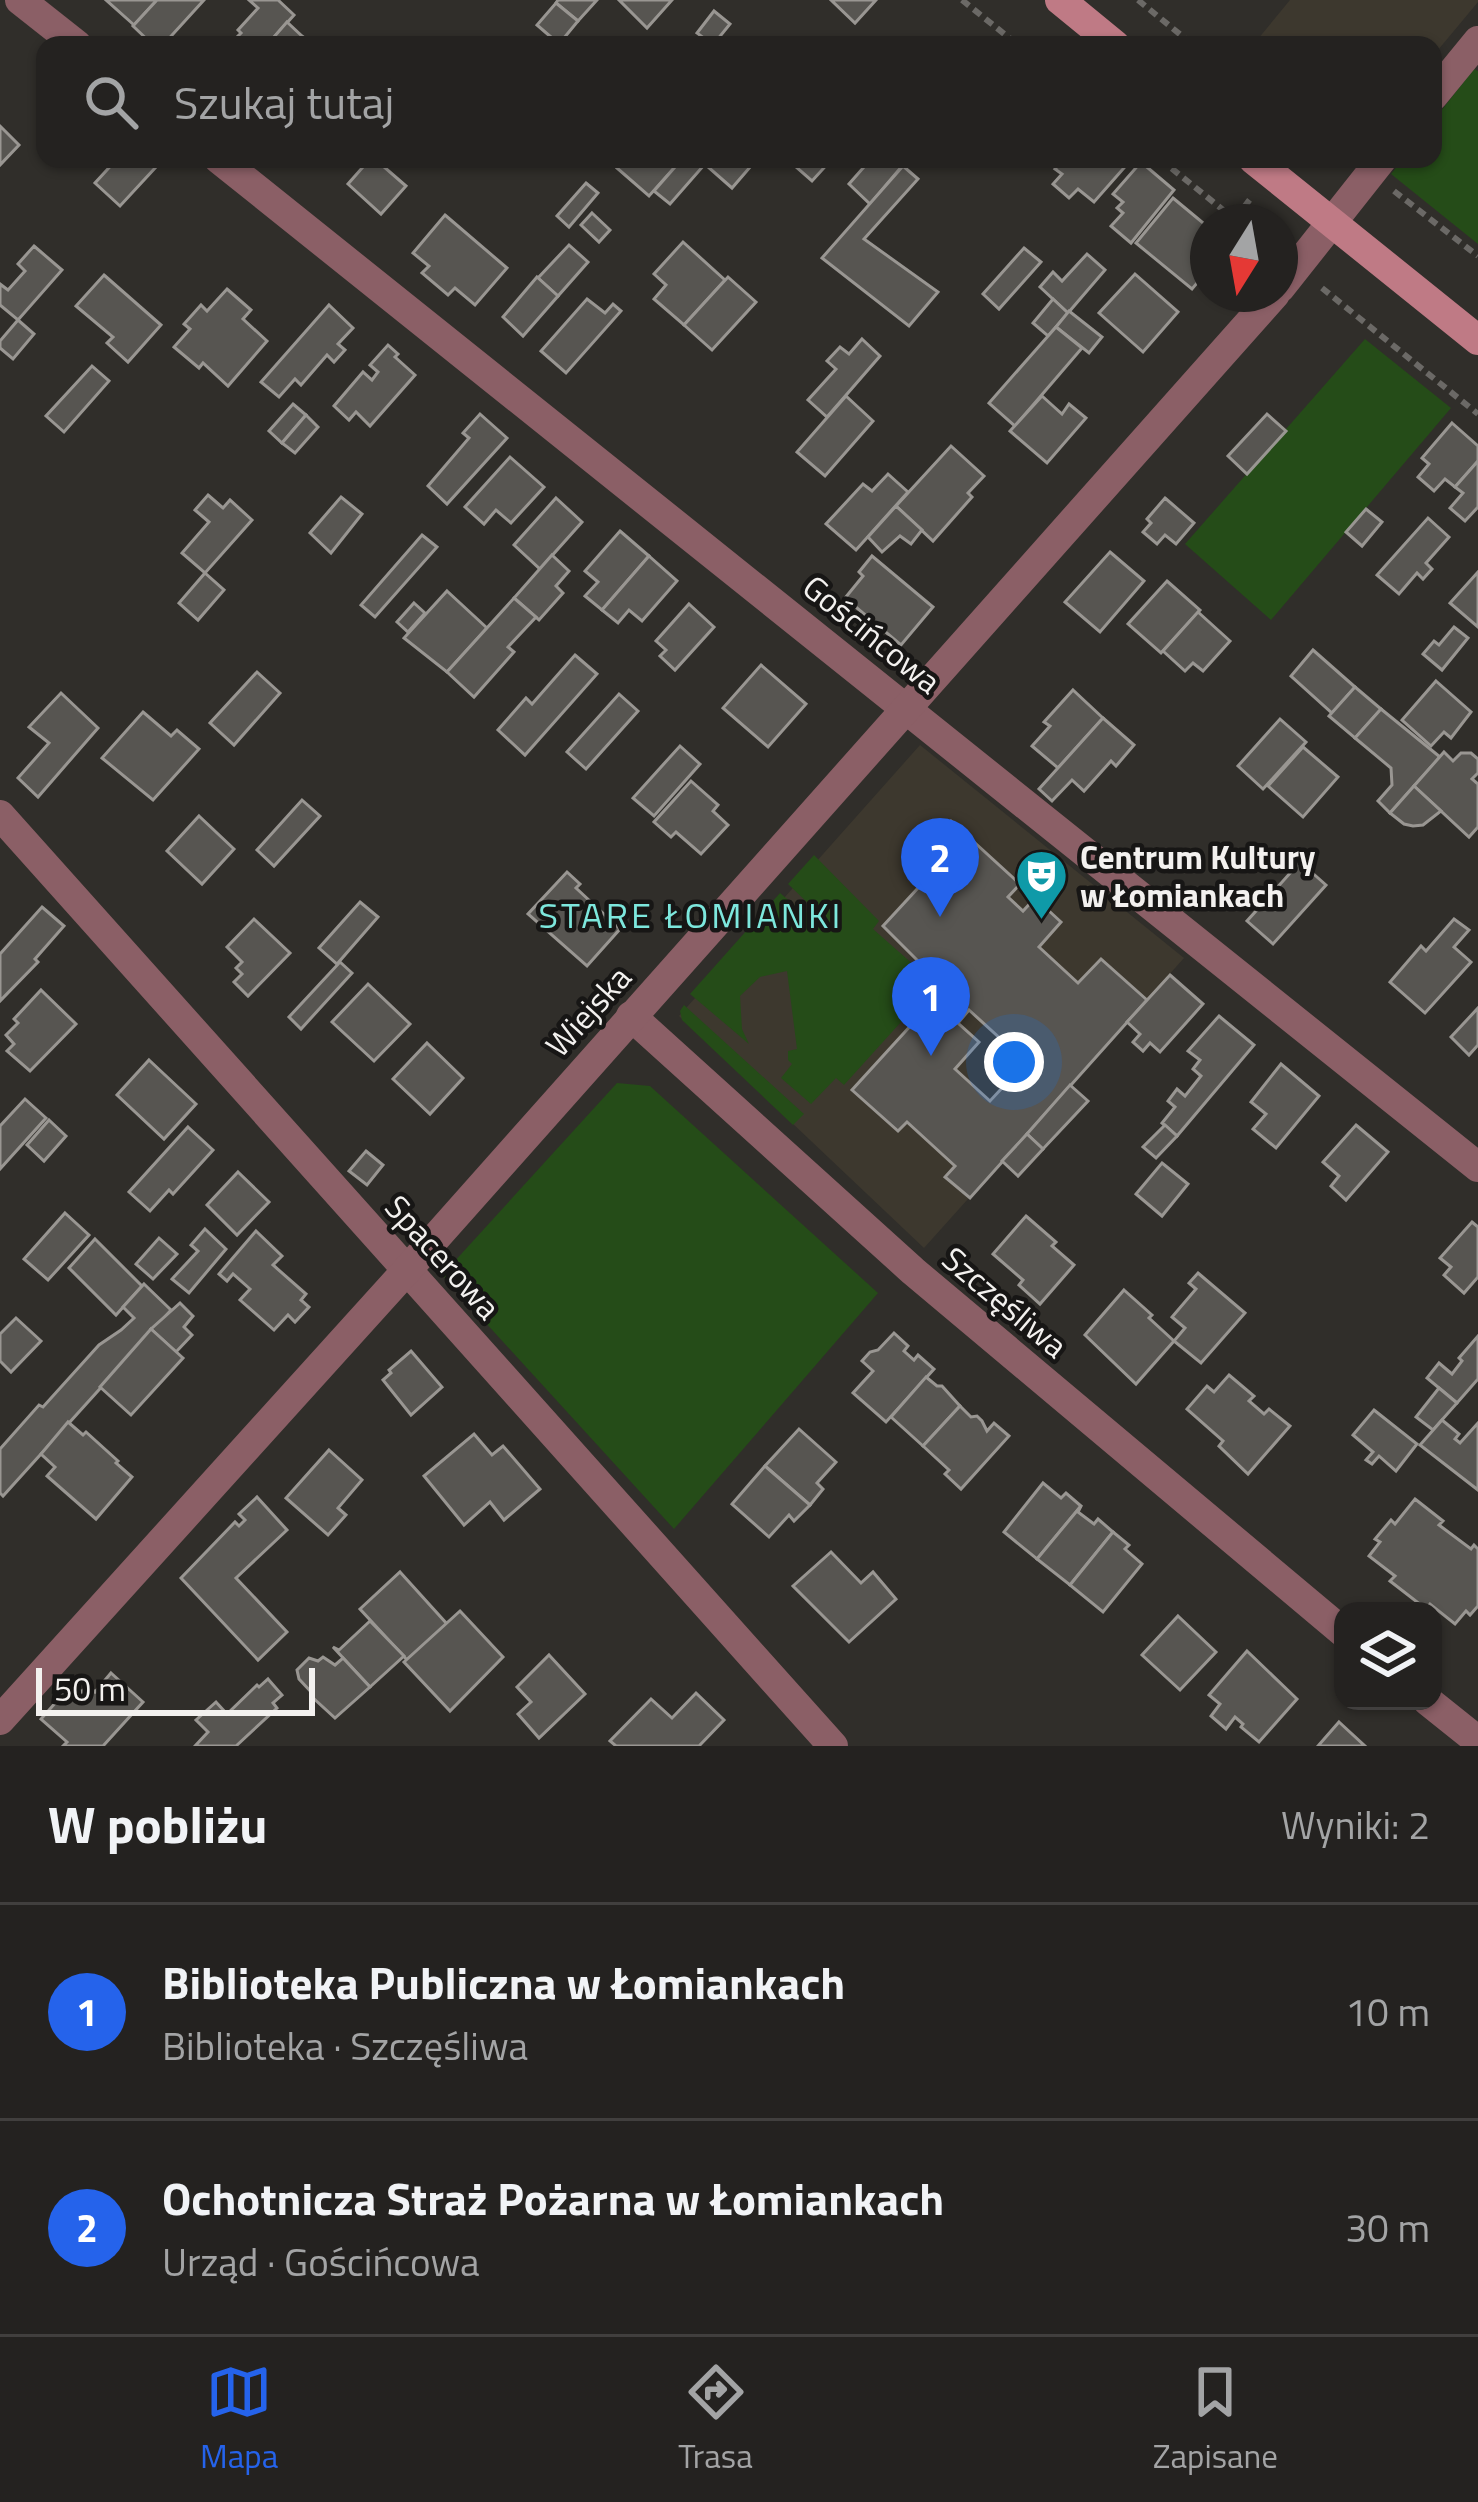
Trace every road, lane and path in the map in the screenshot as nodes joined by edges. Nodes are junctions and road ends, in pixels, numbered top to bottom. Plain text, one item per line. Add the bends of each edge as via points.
1 (20, 0) edge
2 (962, 0) edge
3 (1060, 0) edge
4 (1138, 0) edge
5 (65, 36) edge
6 (1007, 36) edge
7 (1103, 36) edge
8 (1182, 36) edge
9 (1478, 41) edge
10 (1442, 85) edge
11 (230, 168) edge
12 (1171, 168) edge
13 (1264, 168) edge
14 (1386, 173) edge
15 (1252, 197) dead end
16 (1216, 204) edge
17 (1247, 204) edge
18 (1331, 224) junction
19 (1478, 256) edge
20 (1298, 265) edge
21 (1317, 284) dead end
22 (1258, 312) edge
23 (1478, 340) edge
24 (1478, 414) edge
25 (905, 707) junction
26 (0, 815) edge
27 (632, 1016) junction
28 (1478, 1167) edge
29 (407, 1270) junction
30 (1334, 1625) edge
31 (1439, 1710) edge
32 (0, 1720) edge
33 (1478, 1742) edge
34 (832, 1746) edge

1 - 5 street
2 - 6 path
3 - 7 street
4 - 8 path
9 - 10 street
11 - 25 street, Gościńcowa
12 - 16 path
13 - 18 street
14 - 18 street, Wiejska
14 - 19 path
15 - 17 path
18 - 20 street, Wiejska
18 - 23 street
21 - 24 path
22 - 25 street, Wiejska
25 - 27 street, Wiejska
25 - 28 street, Gościńcowa
26 - 29 street, Spacerowa
27 - 29 street, Wiejska
27 - 30 street, Szczęśliwa via 913,1271
29 - 32 street, Wiejska
29 - 34 street, Spacerowa
31 - 33 street

